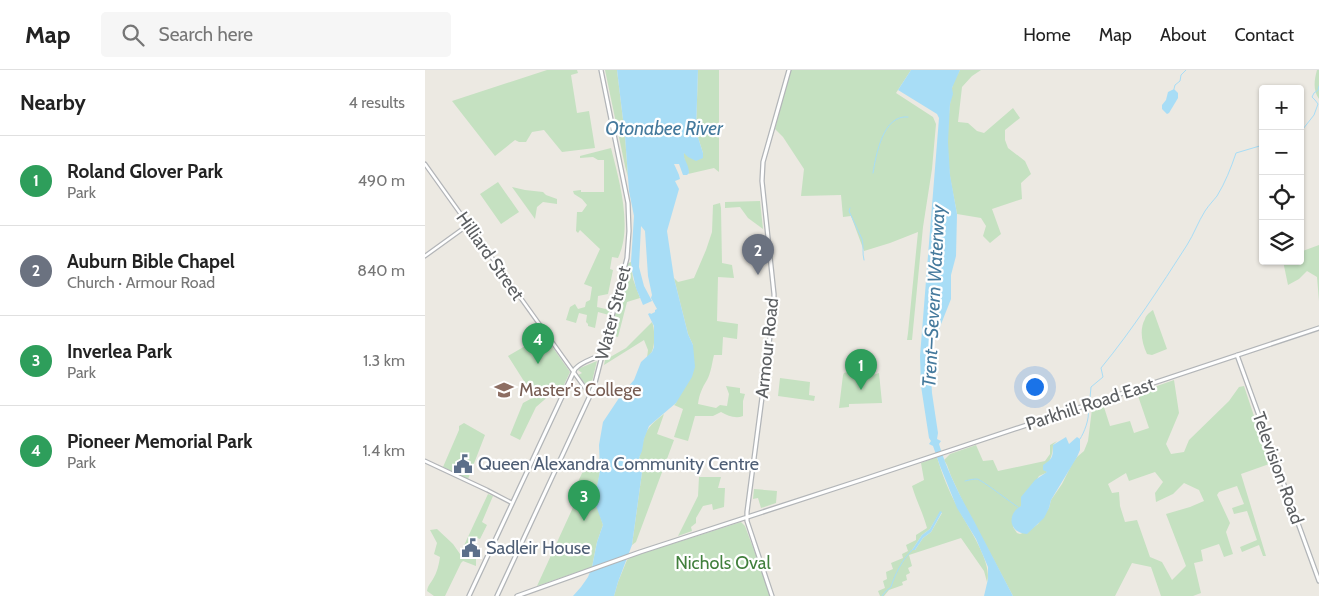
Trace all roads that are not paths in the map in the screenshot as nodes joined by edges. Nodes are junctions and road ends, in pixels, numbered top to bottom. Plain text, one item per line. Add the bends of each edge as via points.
1 (601, 70) edge
2 (789, 70) edge
3 (425, 164) edge
4 (468, 225) junction
5 (425, 256) edge
6 (1319, 328) edge
7 (603, 353) junction
8 (1237, 356) junction
9 (596, 358) junction
10 (600, 364) junction
11 (574, 373) junction
12 (591, 396) junction
13 (425, 461) edge
14 (512, 503) junction
15 (747, 517) junction
16 (1319, 581) edge
17 (498, 595) edge
18 (469, 596) edge
19 (517, 596) edge
20 (772, 596) edge

1 - 7 main road, Water Street via 629,218 627,258
2 - 15 main road, Armour Road via 762,170 774,306
3 - 4 street, Hilliard Street
4 - 5 street
4 - 11 street, Hilliard Street
6 - 8 main road, Parkhill Road East
7 - 9 main road
7 - 10 main road, Water Street
8 - 15 main road, Parkhill Road East
8 - 16 main road, Television Road
9 - 10 main road
9 - 11 main road via 579,365
10 - 12 main road, Water Street
11 - 12 street, Hilliard Street
11 - 14 main road
12 - 17 main road, Water Street
13 - 14 street
14 - 18 main road
15 - 19 main road
15 - 20 main road, Armour Road

